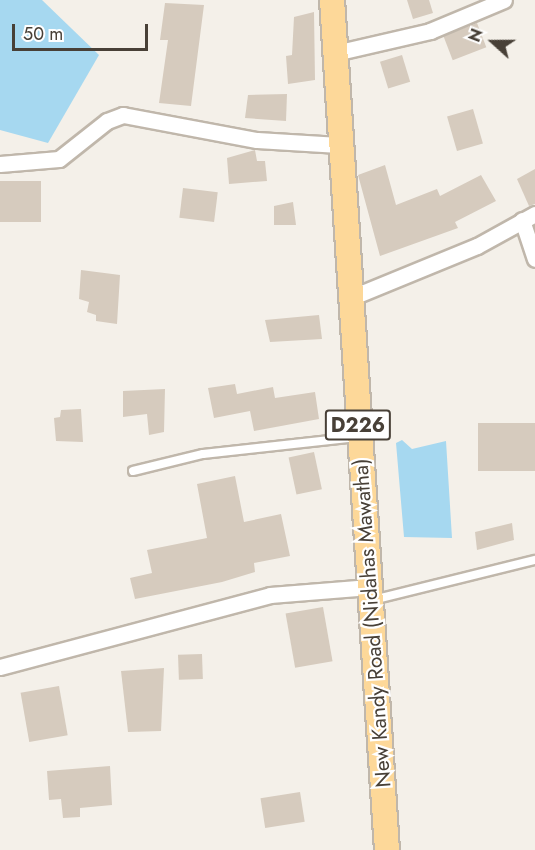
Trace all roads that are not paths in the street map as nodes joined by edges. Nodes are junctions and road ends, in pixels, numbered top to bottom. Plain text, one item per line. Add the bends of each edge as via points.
1 (332, 0) edge
2 (504, 0) edge
3 (335, 53) junction
4 (339, 145) junction
5 (0, 164) edge
6 (529, 217) edge
7 (535, 259) edge
8 (350, 298) junction
9 (359, 437) junction
10 (133, 471) dead end
11 (535, 560) edge
12 (370, 594) junction
13 (0, 667) edge
14 (387, 850) edge

1 - 3 main road, New Kandy Road (Nidahas Mawatha) / D226
2 - 3 street via 430,31
3 - 4 main road, New Kandy Road (Nidahas Mawatha) / D226
4 - 5 street via 257,140 123,115 107,121 59,159
4 - 8 main road, New Kandy Road (Nidahas Mawatha) / D226
6 - 7 street
6 - 8 street via 477,246
8 - 9 main road, New Kandy Road (Nidahas Mawatha) / D226
9 - 10 lane via 203,454
9 - 12 main road, New Kandy Road (Nidahas Mawatha) / D226
11 - 12 lane
12 - 13 street via 270,596
12 - 14 main road, New Kandy Road (Nidahas Mawatha) / D226

